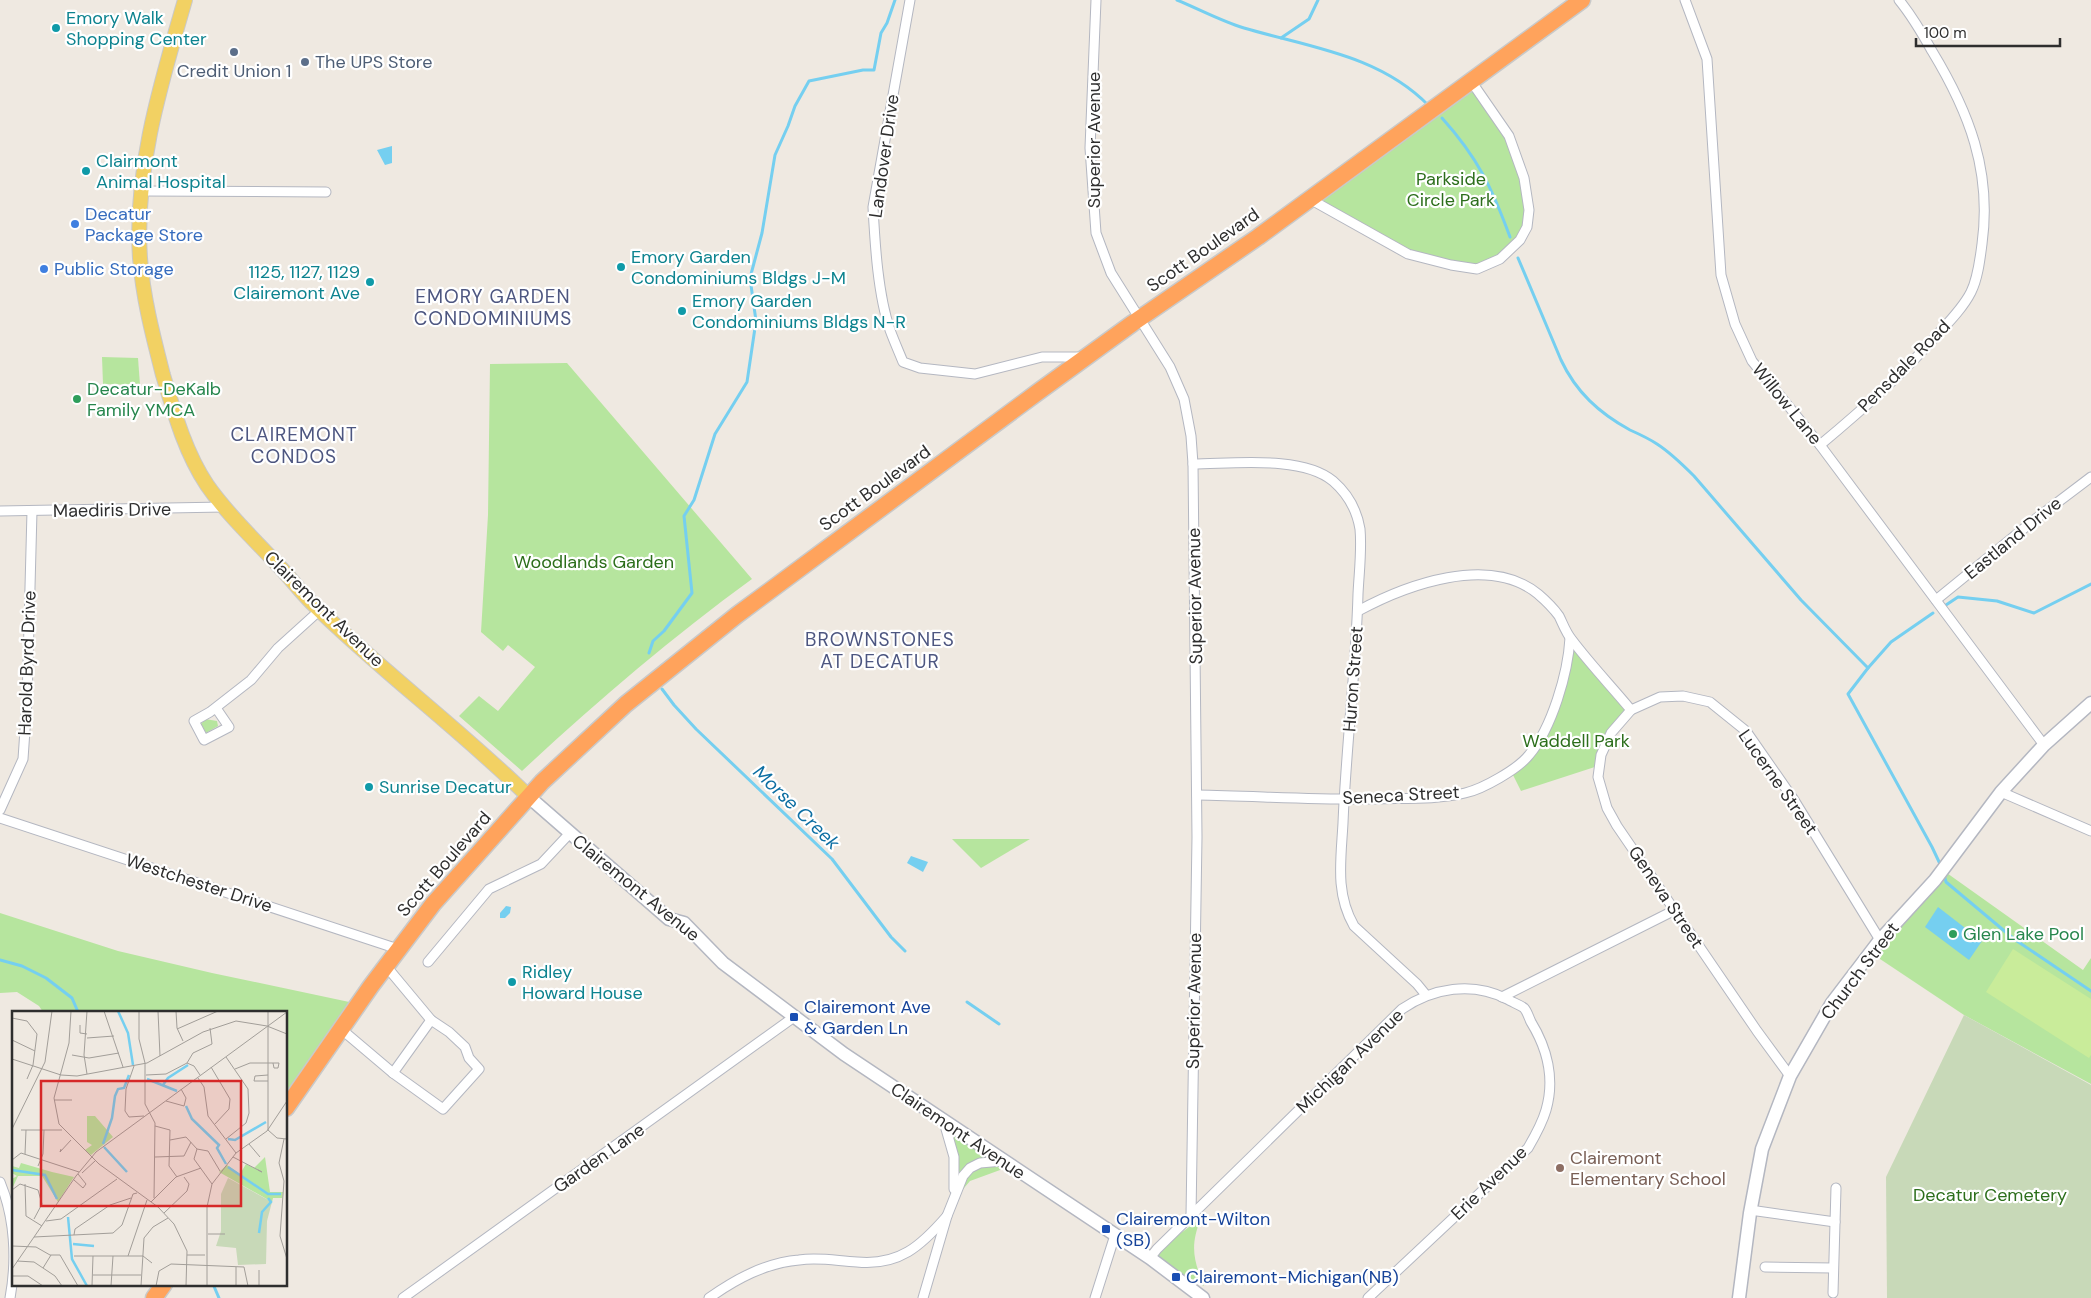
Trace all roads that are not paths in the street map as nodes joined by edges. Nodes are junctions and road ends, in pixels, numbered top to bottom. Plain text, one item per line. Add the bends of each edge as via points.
1 (185, 0) edge
2 (910, 0) edge
3 (1096, 0) edge
4 (1582, 0) edge
5 (1684, 0) edge
6 (1899, 0) edge
7 (1471, 81) junction
8 (142, 191) junction
9 (326, 192) dead end
10 (1308, 198) junction
11 (1140, 318) junction
12 (1087, 357) junction
13 (1820, 445) junction
14 (1193, 464) junction
15 (2091, 477) edge
16 (224, 507) junction
17 (0, 511) edge
18 (32, 511) junction
19 (1936, 600) junction
20 (320, 610) junction
21 (1358, 611) junction
22 (1570, 638) junction
23 (2091, 704) edge
24 (216, 708) dead end
25 (1632, 710) junction
26 (2044, 745) junction
27 (2001, 792) junction
28 (1197, 795) junction
29 (529, 797) junction
30 (1344, 799) junction
31 (0, 810) edge
32 (0, 818) edge
33 (2091, 831) edge
34 (570, 833) junction
35 (1675, 910) junction
36 (1880, 940) junction
37 (398, 949) junction
38 (428, 962) dead end
39 (386, 966) junction
40 (1426, 995) junction
41 (1502, 997) junction
42 (794, 1018) junction
43 (431, 1020) junction
44 (341, 1029) junction
45 (393, 1074) junction
46 (1790, 1076) junction
47 (288, 1105) edge
48 (944, 1122) junction
49 (1004, 1161) junction
50 (0, 1182) edge
51 (1836, 1188) dead end
52 (952, 1202) junction
53 (1750, 1210) junction
54 (947, 1216) junction
55 (1190, 1216) junction
56 (1835, 1222) junction
57 (12, 1229) edge
58 (1115, 1235) junction
59 (1150, 1258) junction
60 (1765, 1267) dead end
61 (1833, 1268) junction
62 (12, 1279) edge
63 (163, 1286) edge
64 (1833, 1292) dead end
65 (10, 1298) edge
66 (154, 1298) edge
67 (403, 1298) edge
68 (709, 1298) edge
69 (923, 1298) edge
70 (1095, 1298) edge
71 (1203, 1298) edge
72 (1368, 1298) edge
73 (1739, 1298) edge

1 - 8 main road, Clairemont Avenue via 158,98
2 - 12 street, Landover Drive via 873,207 884,307 904,362 920,368 975,374 1042,357
3 - 11 street, Superior Avenue via 1090,148 1096,233 1111,273
4 - 7 highway, Scott Boulevard
5 - 13 street, Willow Lane via 1706,59 1721,275 1735,324 1752,361
6 - 13 street, Pensdale Road via 1944,69 1963,106 1974,138 1984,180 1985,220 1980,259 1971,291 1952,319 1911,364
7 - 10 highway, Scott Boulevard
7 - 10 street via 1509,136 1524,178 1529,210 1527,227 1520,240 1500,259 1477,269 1408,254
8 - 9 street
8 - 16 main road, Clairemont Avenue via 139,237 142,272 158,354 188,450
10 - 11 highway, Scott Boulevard
11 - 12 highway, Scott Boulevard
11 - 14 street, Superior Avenue via 1170,367 1184,398
12 - 29 highway, Scott Boulevard via 736,614 626,704
13 - 19 street, Willow Lane
14 - 21 street, Huron Street via 1282,464 1308,468 1332,481 1354,505 1360,530
14 - 28 street, Superior Avenue
15 - 19 street, Eastland Drive
16 - 18 street, Maediris Drive
16 - 20 main road, Clairemont Avenue
17 - 18 street, Maediris Drive
18 - 31 street, Harold Byrd Drive via 23,759
19 - 26 street, Willow Lane
20 - 24 street via 278,648 251,680
20 - 29 main road, Clairemont Avenue
21 - 22 street via 1406,588 1440,579 1473,574 1500,577 1522,583 1539,594 1558,614
21 - 30 street, Huron Street
22 - 25 street
22 - 30 street, Seneca Street via 1569,656 1548,722 1529,755 1495,781 1466,793 1426,798
23 - 26 main road, Church Street
25 - 35 street, Geneva Street via 1611,732 1601,755 1598,777 1607,808
25 - 36 street, Lucerne Street via 1660,697 1683,696 1710,702 1746,731 1794,800
26 - 27 main road, Church Street
27 - 33 street
27 - 36 main road, Church Street via 1935,880
28 - 30 street, Seneca Street
28 - 55 street, Superior Avenue
29 - 34 main road, Clairemont Avenue
29 - 37 highway, Scott Boulevard via 462,870
30 - 40 street, Huron Street via 1340,888 1347,914 1354,926
32 - 37 street, Westchester Drive
34 - 38 street via 541,864 489,889
34 - 42 main road, Clairemont Avenue via 669,919 684,923 723,963
35 - 41 street
35 - 46 street, Geneva Street
36 - 46 main road, Church Street via 1832,1003
37 - 39 highway, Scott Boulevard
39 - 43 street
39 - 44 highway, Scott Boulevard
40 - 41 street, Michigan Avenue via 1463,989
40 - 55 street, Michigan Avenue via 1402,1009
41 - 72 street, Erie Avenue via 1524,1008 1541,1038 1549,1068 1550,1089 1541,1125 1528,1148
42 - 48 main road, Clairemont Avenue
42 - 67 street, Garden Lane
43 - 45 street
43 - 45 street via 465,1048 479,1069 443,1109
44 - 45 street
44 - 47 highway, Scott Boulevard
46 - 53 main road, Church Street via 1762,1149
48 - 49 main road, Clairemont Avenue
48 - 52 street via 955,1168
49 - 52 street via 984,1162 970,1168
49 - 58 main road, Clairemont Avenue
50 - 57 street
51 - 56 street
52 - 54 street
53 - 56 street
53 - 73 main road, Church Street via 1746,1267
54 - 68 street via 924,1242 899,1257 868,1263 811,1259 780,1263 750,1273
54 - 69 street
55 - 59 street, Michigan Avenue
56 - 61 street
58 - 59 main road, Clairemont Avenue
58 - 70 street
59 - 71 main road, Clairemont Avenue
60 - 61 street
61 - 64 street
62 - 65 street
63 - 66 highway

